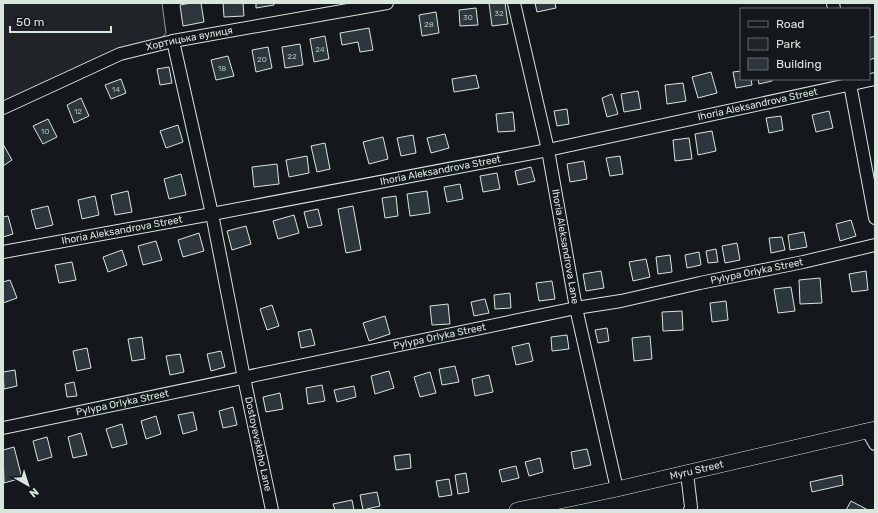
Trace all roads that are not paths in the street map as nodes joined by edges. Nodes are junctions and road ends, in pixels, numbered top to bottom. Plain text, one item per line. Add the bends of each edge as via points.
1 (387, 3) edge
2 (514, 3) edge
3 (173, 41) junction
4 (862, 80) edge
5 (850, 81) edge
6 (3, 108) edge
7 (548, 150) junction
8 (212, 214) junction
9 (875, 218) edge
10 (875, 245) edge
11 (3, 252) edge
12 (576, 308) junction
13 (244, 378) junction
14 (3, 428) edge
15 (871, 430) edge
16 (875, 444) edge
17 (687, 473) junction
18 (617, 489) junction
19 (272, 510) edge
20 (517, 510) edge
21 (690, 510) edge

1 - 3 street, Хортицька вулиця
2 - 7 street, Ihoria Aleksandrova Lane
3 - 6 street, Хортицька вулиця via 120,54
3 - 8 street, Dostoyevskoho Lane
4 - 5 street, Ihoria Aleksandrova Street
5 - 7 street, Ihoria Aleksandrova Street
5 - 9 street
7 - 8 street, Ihoria Aleksandrova Street
7 - 12 street, Ihoria Aleksandrova Lane
8 - 11 street, Ihoria Aleksandrova Street
8 - 13 street, Dostoyevskoho Lane
10 - 12 street, Pylypa Orlyka Street via 634,298
12 - 13 street, Pylypa Orlyka Street
12 - 18 street, Ihoria Aleksandrova Lane
13 - 14 street, Pylypa Orlyka Street
13 - 19 street, Dostoyevskoho Lane
15 - 16 street
15 - 17 street, Myru Street
17 - 18 street, Myru Street
17 - 21 street
18 - 20 street, Myru Street

